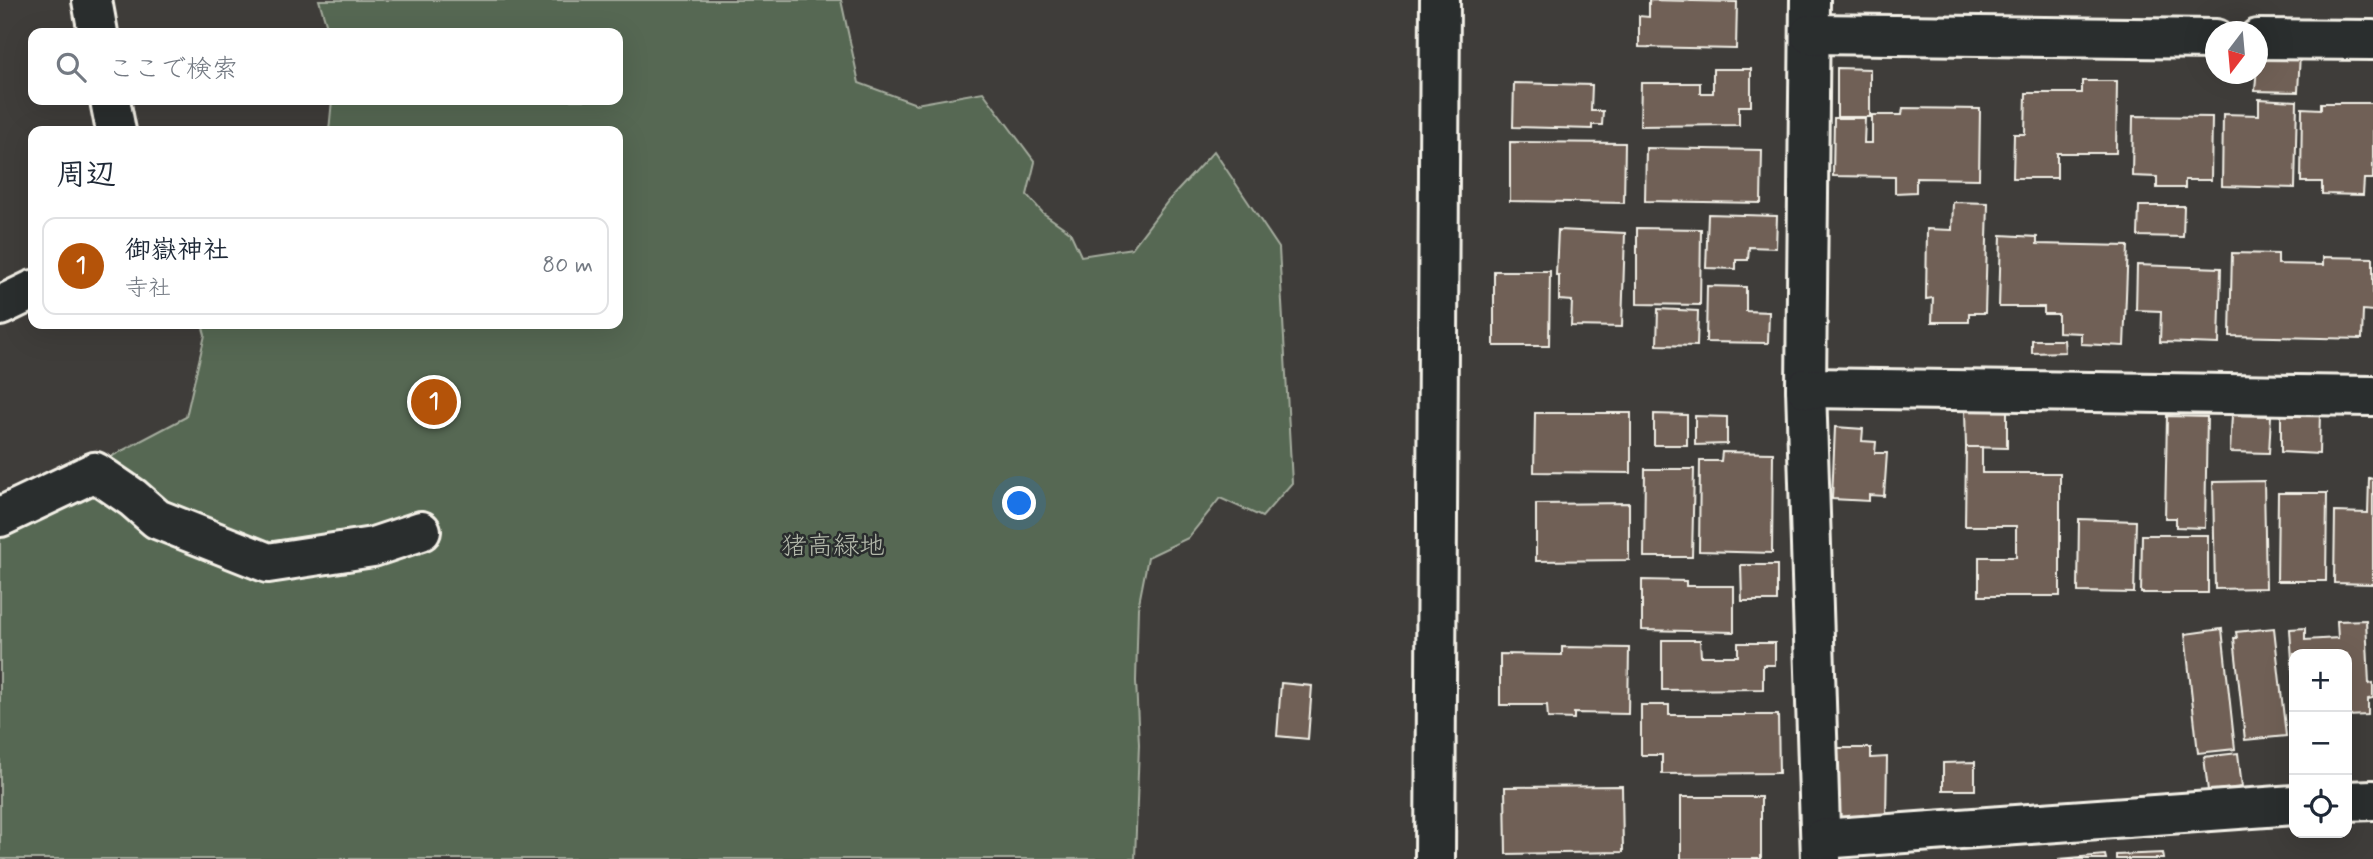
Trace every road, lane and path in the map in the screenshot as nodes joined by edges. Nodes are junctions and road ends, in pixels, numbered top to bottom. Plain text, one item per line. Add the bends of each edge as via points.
1 (92, 0) edge
2 (1440, 0) edge
3 (1810, 17) edge
4 (97, 28) edge
5 (2205, 38) edge
6 (2268, 39) edge
7 (2373, 40) edge
8 (111, 105) edge
9 (115, 126) edge
10 (28, 292) edge
11 (0, 306) edge
12 (1806, 388) junction
13 (2373, 396) edge
14 (0, 517) edge
15 (421, 531) dead end
16 (2373, 800) edge
17 (2352, 802) edge
18 (2289, 805) edge
19 (1821, 849) edge
20 (1435, 859) edge

1 - 4 street
2 - 20 street
3 - 5 street
3 - 12 street
6 - 7 street
8 - 9 street
10 - 11 street
12 - 13 street
12 - 19 street
14 - 15 street via 95,472 157,519 268,563 373,547
16 - 17 street
18 - 19 street

